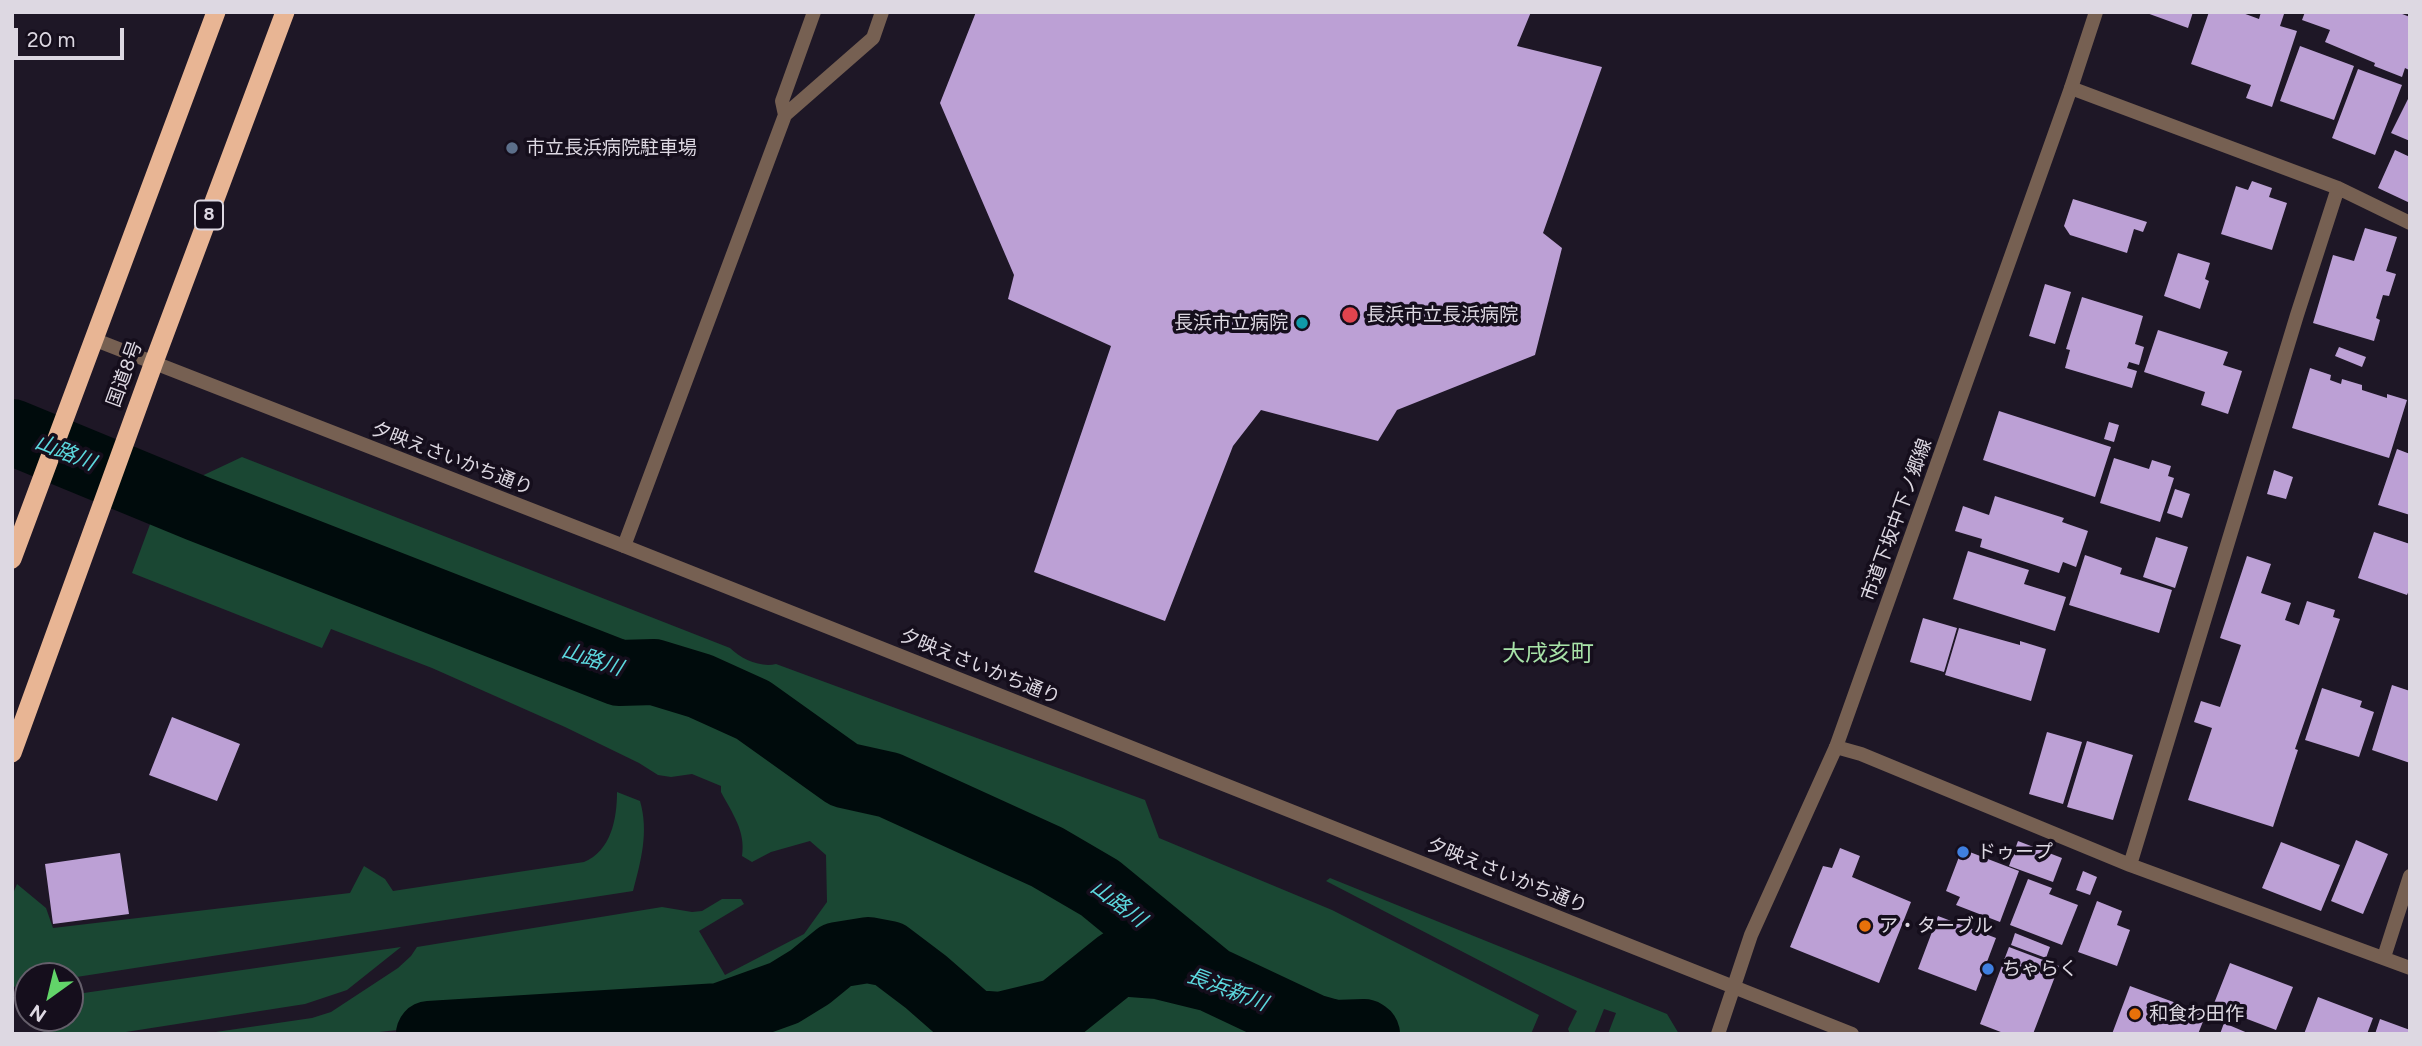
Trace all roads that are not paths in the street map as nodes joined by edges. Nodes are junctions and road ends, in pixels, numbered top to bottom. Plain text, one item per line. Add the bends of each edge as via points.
1 (216, 12) edge
2 (285, 12) edge
3 (814, 12) edge
4 (882, 12) edge
5 (2096, 12) edge
6 (2071, 88) junction
7 (785, 115) junction
8 (2338, 188) junction
9 (2410, 223) edge
10 (93, 340) junction
11 (154, 362) junction
12 (624, 546) junction
13 (12, 559) edge
14 (1836, 747) junction
15 (12, 753) edge
16 (2130, 865) junction
17 (2410, 876) edge
18 (2384, 957) junction
19 (2410, 968) edge
20 (1734, 986) junction
21 (1718, 1034) edge
22 (1852, 1034) edge

1 - 10 highway
2 - 11 highway, 国道8号 / 8
3 - 7 street via 782,101
4 - 7 street via 873,38
5 - 6 street, 市道下坂中下ノ郷線
6 - 8 street
6 - 14 street, 市道下坂中下ノ郷線
7 - 12 street
8 - 9 street
8 - 16 street
10 - 11 street, 夕映えさいかち通り
10 - 13 highway
11 - 12 street, 夕映えさいかち通り
11 - 15 highway, 国道8号 / 8
12 - 20 street, 夕映えさいかち通り
14 - 16 street
14 - 20 street, 市道下坂中下ノ郷線 via 1751,935
16 - 18 street
17 - 18 street
18 - 19 street
20 - 21 street, 市道下坂中下ノ郷線
20 - 22 street, 夕映えさいかち通り

